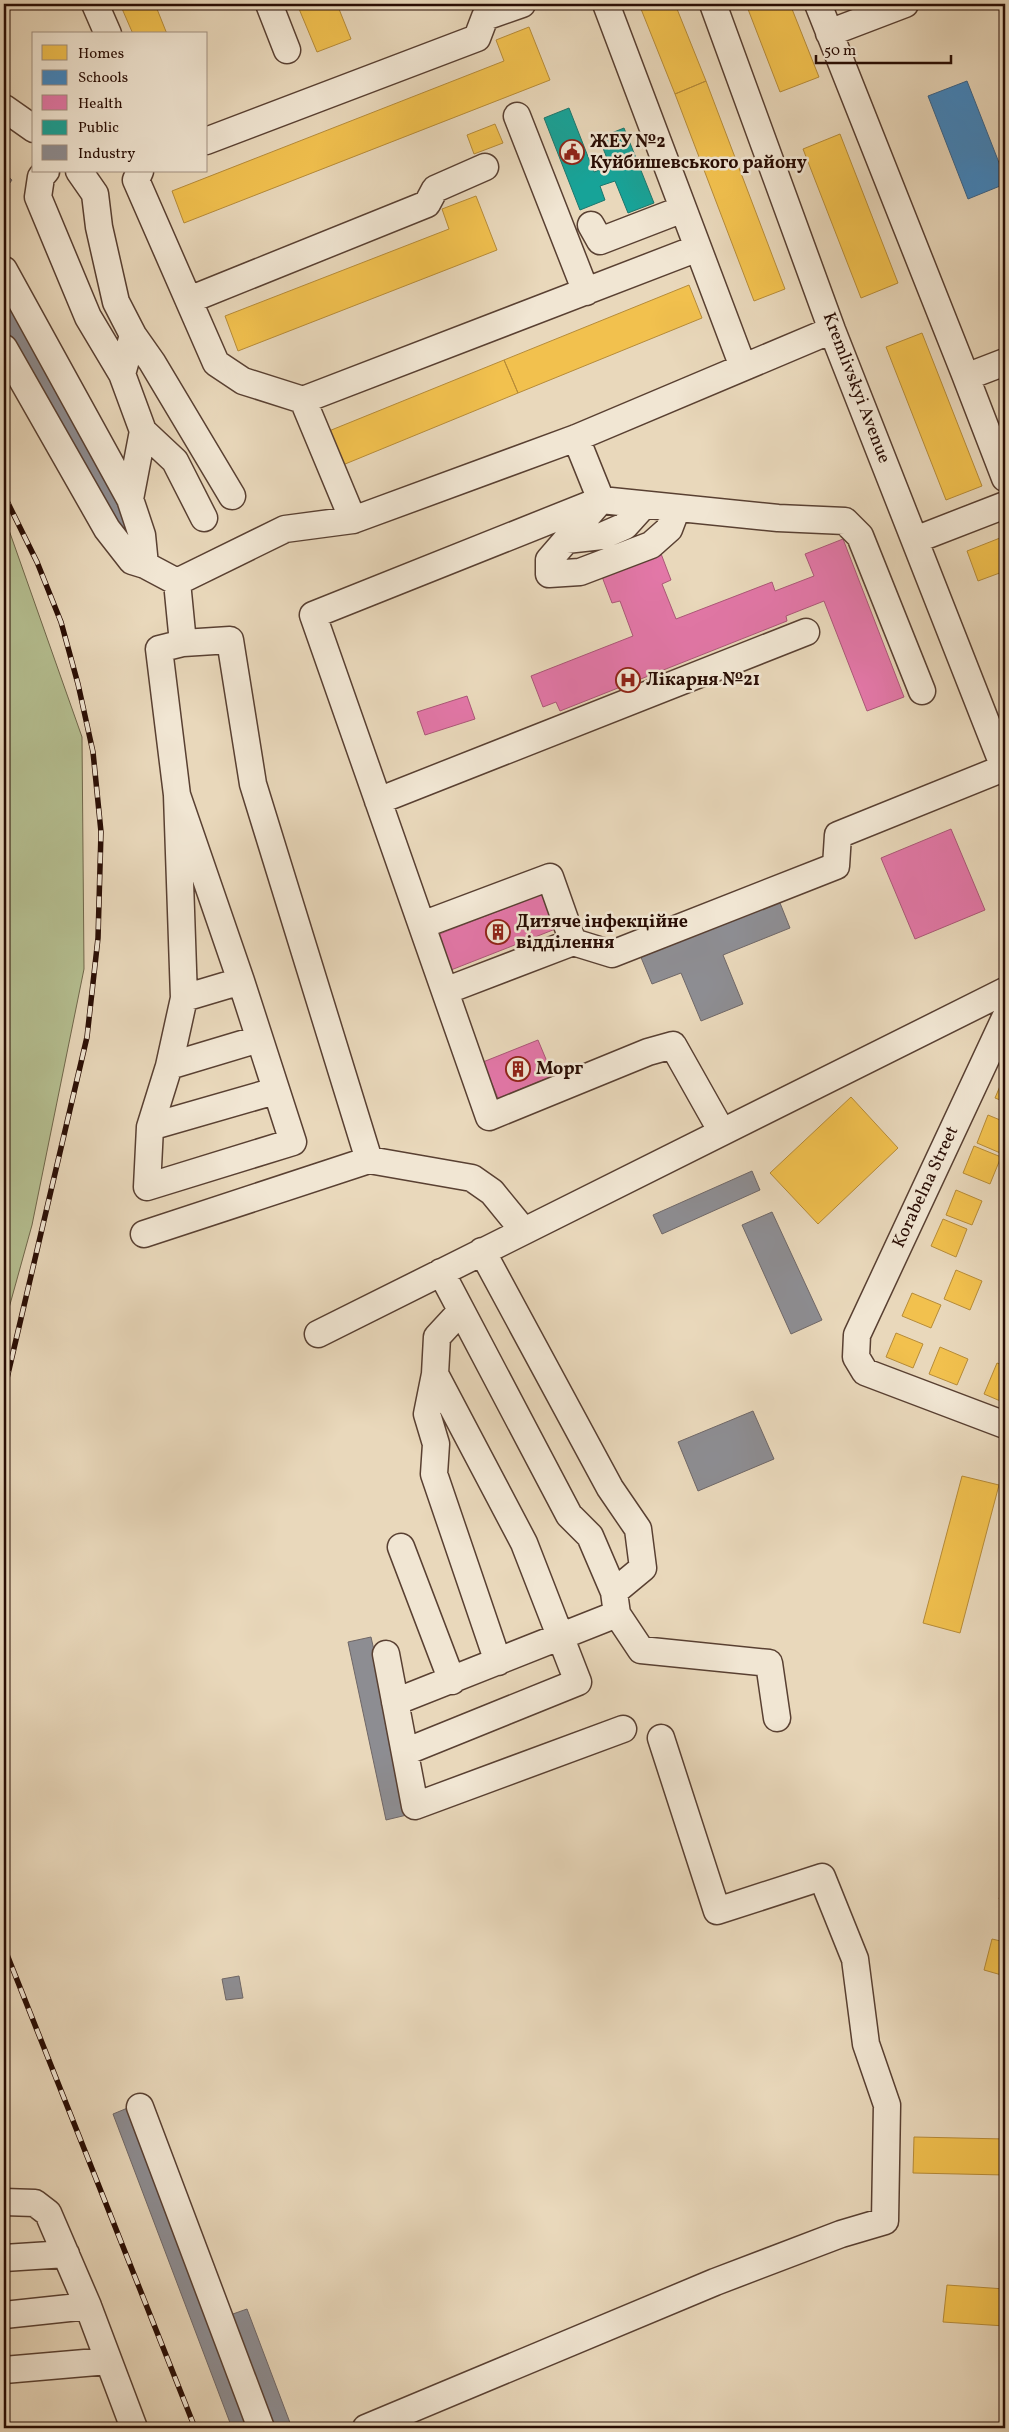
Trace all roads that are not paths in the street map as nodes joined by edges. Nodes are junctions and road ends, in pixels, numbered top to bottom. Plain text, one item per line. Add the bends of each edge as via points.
1 (95, 4) edge
2 (269, 4) edge
3 (522, 4) edge
4 (606, 4) edge
5 (713, 4) edge
6 (818, 4) edge
7 (905, 4) edge
8 (107, 32) edge
9 (829, 33) junction
10 (287, 50) dead end
11 (4, 108) edge
12 (517, 116) dead end
13 (32, 128) edge
14 (208, 140) edge
15 (485, 168) dead end
16 (45, 172) edge
17 (80, 172) edge
18 (140, 172) edge
19 (684, 209) junction
20 (592, 225) dead end
21 (698, 248) junction
22 (4, 270) edge
23 (586, 292) junction
24 (189, 300) junction
25 (832, 330) junction
26 (133, 335) junction
27 (4, 348) edge
28 (1005, 362) edge
29 (743, 366) junction
30 (122, 374) junction
31 (966, 377) junction
32 (303, 400) junction
33 (144, 431) junction
34 (576, 438) junction
35 (1005, 478) edge
36 (232, 496) dead end
37 (130, 499) junction
38 (600, 500) junction
39 (644, 505) junction
40 (1005, 505) edge
41 (678, 508) junction
42 (204, 518) dead end
43 (353, 520) junction
44 (566, 540) junction
45 (915, 540) junction
46 (145, 564) junction
47 (177, 582) junction
48 (806, 632) dead end
49 (183, 643) junction
50 (922, 691) dead end
51 (1005, 769) edge
52 (177, 795) junction
53 (378, 801) junction
54 (422, 925) junction
55 (573, 942) junction
56 (241, 981) junction
57 (445, 991) junction
58 (1005, 991) edge
59 (184, 998) junction
60 (1005, 1018) edge
61 (259, 1040) junction
62 (169, 1066) junction
63 (275, 1091) junction
64 (150, 1128) junction
65 (722, 1132) junction
66 (368, 1160) junction
67 (523, 1230) junction
68 (144, 1234) dead end
69 (482, 1251) junction
70 (441, 1272) junction
71 (460, 1311) junction
72 (318, 1334) dead end
73 (435, 1374) junction
74 (1005, 1425) edge
75 (401, 1547) dead end
76 (615, 1603) junction
77 (560, 1637) junction
78 (386, 1654) dead end
79 (498, 1662) junction
80 (452, 1681) junction
81 (396, 1702) junction
82 (777, 1718) dead end
83 (623, 1729) dead end
84 (661, 1738) dead end
85 (405, 1752) junction
86 (140, 2107) dead end
87 (4, 2202) edge
88 (66, 2254) junction
89 (4, 2258) edge
90 (88, 2306) junction
91 (4, 2315) edge
92 (108, 2362) junction
93 (4, 2370) edge
94 (134, 2428) edge
95 (261, 2428) edge
96 (366, 2428) edge

1 - 8 street
2 - 10 street
3 - 14 street via 485,17 477,38
4 - 19 street
5 - 25 street, Kremlivskyi Avenue
6 - 9 street
7 - 9 street
9 - 31 street
11 - 13 street
12 - 23 street
15 - 24 street via 435,189 427,204
16 - 30 street via 41,177 38,197 88,317
17 - 26 street via 95,194 116,302
18 - 24 street via 136,180
19 - 20 street via 600,241
19 - 21 street
21 - 23 street
21 - 29 street
22 - 37 street
23 - 32 street
24 - 32 street via 216,363 242,381
25 - 29 street
25 - 45 street, Kremlivskyi Avenue
26 - 30 street
26 - 36 street
27 - 46 street via 107,529 132,562
28 - 31 street
29 - 34 street
30 - 33 street
31 - 35 street
32 - 43 street
33 - 37 street
33 - 42 street via 175,461
34 - 38 street
34 - 43 street
37 - 46 street via 142,535
38 - 39 street
38 - 44 street
38 - 53 street via 313,615
39 - 41 street
39 - 44 street via 625,526 602,536
40 - 45 street
41 - 44 street via 670,529 651,545 580,572 549,574 549,560
41 - 50 street via 845,521 860,536
43 - 47 street via 285,529
45 - 51 street, Kremlivskyi Avenue
46 - 47 street
47 - 49 street
48 - 53 street
49 - 52 street via 159,649
49 - 66 street via 230,640 253,784
51 - 55 street via 838,835 836,866 612,954
52 - 56 street
52 - 59 street
53 - 54 street
54 - 55 street via 550,877
54 - 57 street
55 - 57 street
56 - 59 street
56 - 61 street
57 - 65 street via 489,1117 648,1052 673,1045
58 - 65 street
59 - 62 street
60 - 74 street, Korabelna Street via 857,1335 856,1358 865,1372
61 - 62 street
61 - 63 street
62 - 64 street
63 - 64 street
63 - 64 street via 292,1142 147,1187
65 - 67 street
66 - 67 street via 472,1178 492,1192
66 - 68 street
67 - 69 street
69 - 70 street
69 - 76 street via 610,1488 638,1529 643,1568
70 - 71 street
70 - 72 street
71 - 73 street via 437,1337
71 - 76 street via 570,1515 590,1536
73 - 77 street via 524,1543
73 - 79 street via 427,1414 436,1444 434,1474
75 - 80 street
76 - 77 street
76 - 82 street via 641,1650 769,1663
77 - 79 street
77 - 85 street via 578,1682
78 - 81 street
79 - 80 street
80 - 81 street
81 - 85 street
83 - 85 street via 415,1806
84 - 96 street via 717,1911 822,1878 855,1960 866,2044 887,2105 886,2221 841,2234 715,2282
86 - 95 street
87 - 88 street via 35,2203 48,2213
88 - 89 street
88 - 90 street
90 - 91 street
90 - 92 street
92 - 93 street
92 - 94 street

